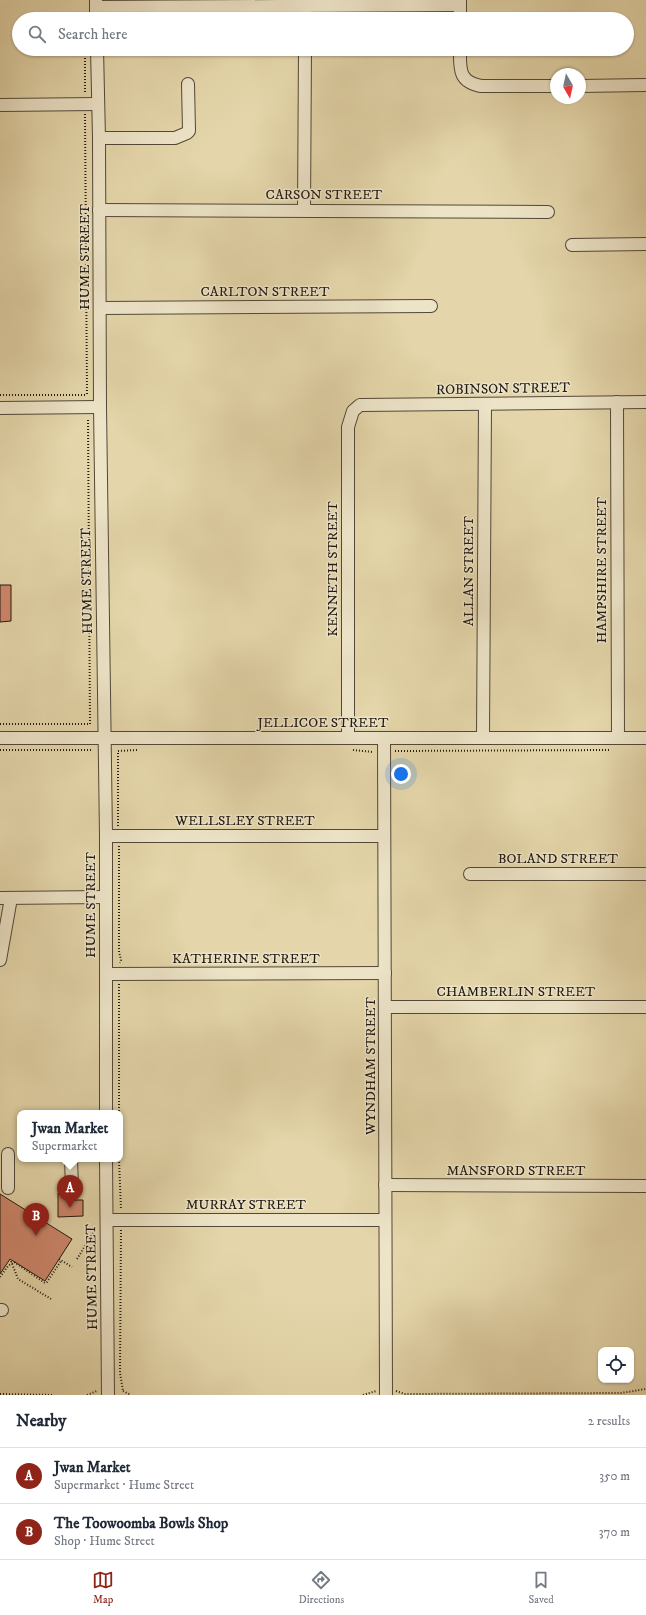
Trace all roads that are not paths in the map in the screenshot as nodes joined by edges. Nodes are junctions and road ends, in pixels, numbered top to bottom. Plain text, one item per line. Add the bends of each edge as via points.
1 (460, 2) edge
2 (277, 3) edge
3 (305, 5) junction
4 (96, 9) edge
5 (305, 12) edge
6 (97, 56) edge
7 (305, 56) edge
8 (460, 56) edge
9 (188, 84) dead end
10 (646, 85) edge
11 (550, 86) edge
12 (586, 86) edge
13 (0, 104) edge
14 (98, 104) junction
15 (99, 138) junction
16 (99, 210) junction
17 (304, 210) junction
18 (548, 212) dead end
19 (646, 244) edge
20 (572, 245) dead end
21 (431, 306) dead end
22 (100, 308) junction
23 (617, 402) junction
24 (646, 402) edge
25 (485, 404) junction
26 (360, 405) joint
27 (100, 407) junction
28 (0, 408) edge
29 (0, 738) edge
30 (105, 738) junction
31 (348, 738) junction
32 (384, 738) junction
33 (483, 738) junction
34 (618, 738) junction
35 (646, 738) edge
36 (106, 836) junction
37 (384, 836) junction
38 (470, 874) dead end
39 (646, 874) edge
40 (106, 897) junction
41 (5, 898) edge
42 (0, 960) edge
43 (385, 973) junction
44 (106, 974) junction
45 (386, 1007) junction
46 (646, 1007) edge
47 (106, 1110) edge
48 (9, 1154) edge
49 (71, 1162) edge
50 (106, 1162) edge
51 (385, 1185) junction
52 (646, 1186) edge
53 (72, 1187) dead end
54 (8, 1188) dead end
55 (107, 1220) junction
56 (385, 1220) junction
57 (386, 1393) edge
58 (108, 1395) edge

1 - 3 street
2 - 3 street
2 - 4 street
3 - 5 street
6 - 14 street, HUME STREET
7 - 17 street
8 - 11 street via 461,71 467,81 481,86
9 - 15 street via 187,133 175,138
10 - 12 street
13 - 14 street
14 - 15 street, HUME STREET
15 - 16 street, HUME STREET
16 - 17 street, CARSON STREET
16 - 22 street, HUME STREET
17 - 18 street, CARSON STREET
19 - 20 street
21 - 22 street, CARLTON STREET
22 - 27 street, HUME STREET
23 - 24 street, ROBINSON STREET
23 - 25 street, ROBINSON STREET
23 - 34 street, HAMPSHIRE STREET
25 - 26 street, ROBINSON STREET
25 - 33 street, ALLAN STREET
26 - 31 street, KENNETH STREET via 353,411 348,427
27 - 28 street
27 - 30 street, HUME STREET
29 - 30 street, JELLICOE STREET
30 - 31 street, JELLICOE STREET
30 - 36 street, HUME STREET
31 - 32 street, JELLICOE STREET
32 - 33 street, JELLICOE STREET
32 - 37 street, WYNDHAM STREET
33 - 34 street, JELLICOE STREET
34 - 35 street, JELLICOE STREET
36 - 37 street, WELLSLEY STREET
36 - 40 street, HUME STREET
37 - 43 street, WYNDHAM STREET
38 - 39 street, BOLAND STREET
40 - 41 street
40 - 44 street, HUME STREET
41 - 42 street
43 - 44 street, KATHERINE STREET
43 - 45 street, WYNDHAM STREET
44 - 47 street, HUME STREET
45 - 46 street, CHAMBERLIN STREET
45 - 51 street, WYNDHAM STREET
48 - 54 street
49 - 53 street
50 - 55 street, HUME STREET
51 - 52 street, MANSFORD STREET
51 - 56 street, WYNDHAM STREET
55 - 56 street, MURRAY STREET
55 - 58 street, HUME STREET
56 - 57 street, WYNDHAM STREET

